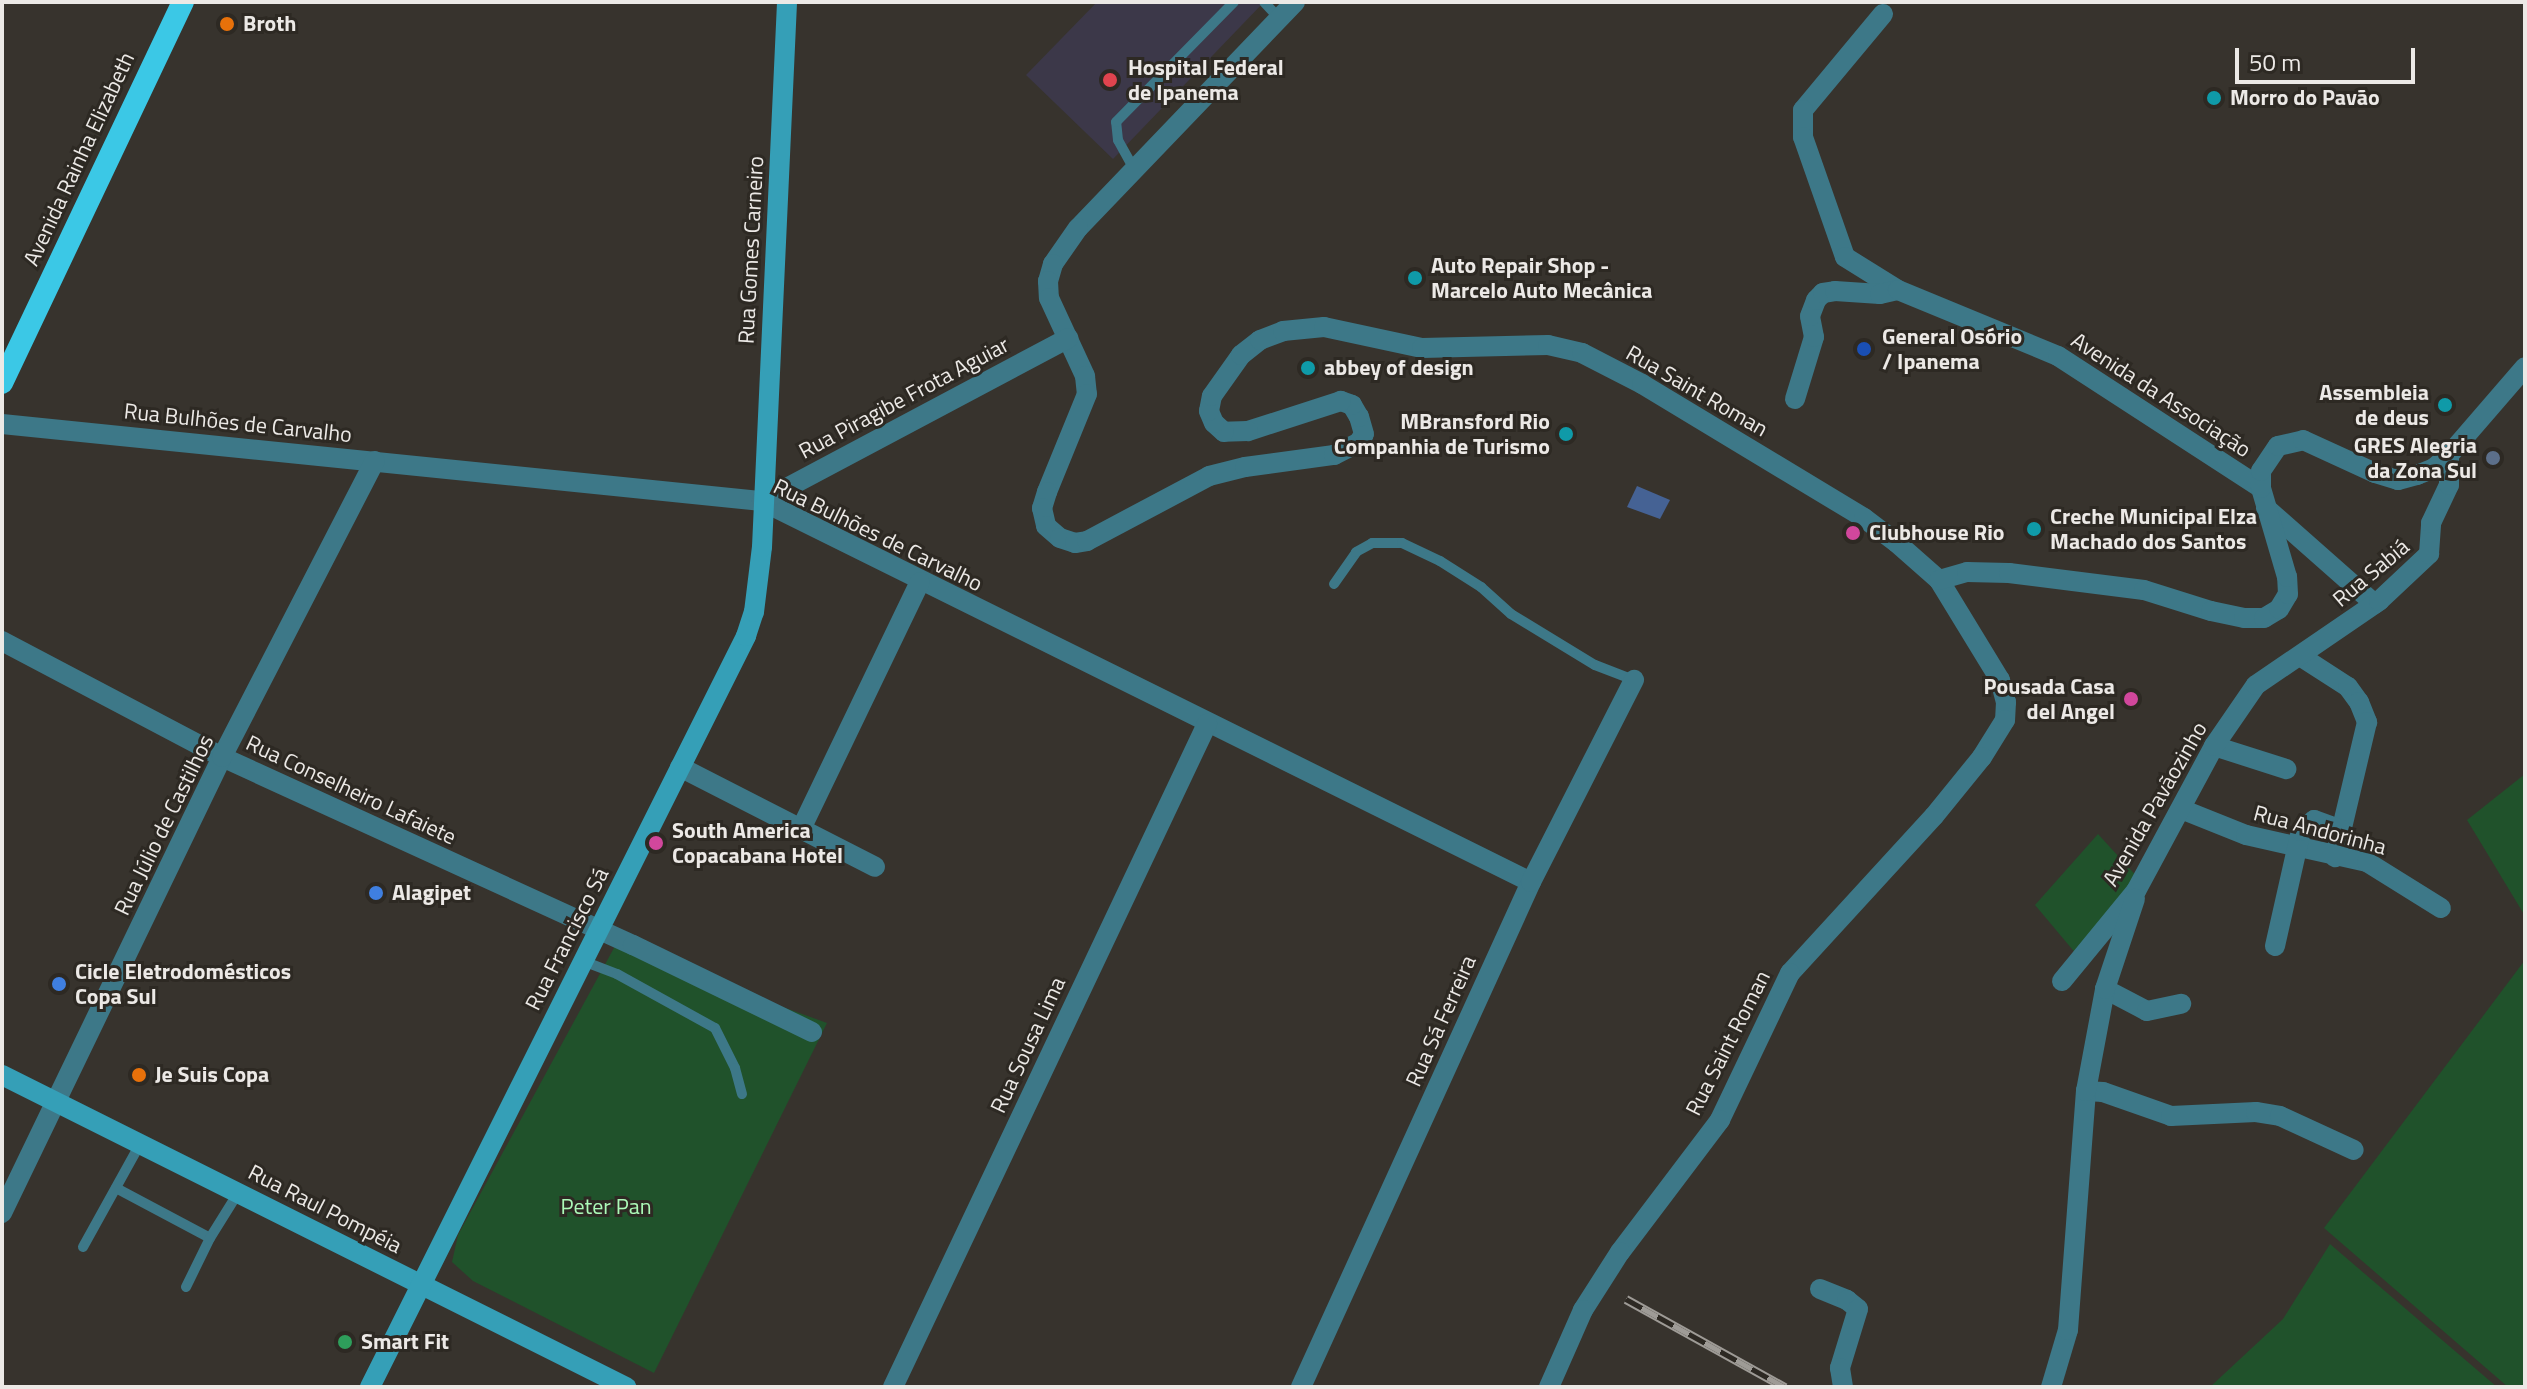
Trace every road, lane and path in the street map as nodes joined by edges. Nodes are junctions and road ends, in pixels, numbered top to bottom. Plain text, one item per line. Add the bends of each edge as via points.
1 (183, 2) edge
2 (787, 2) edge
3 (1234, 2) edge
4 (1264, 2) edge
5 (1295, 2) edge
6 (1883, 14) dead end
7 (1279, 18) junction
8 (1134, 169) junction
9 (1898, 290) junction
10 (1068, 338) junction
11 (2525, 367) edge
12 (2, 383) edge
13 (1795, 399) dead end
14 (2, 424) edge
15 (2449, 455) junction
16 (375, 461) junction
17 (2264, 498) junction
18 (762, 501) junction
19 (1939, 580) junction
20 (920, 582) junction
21 (1334, 584) dead end
22 (2375, 604) junction
23 (2, 641) edge
24 (2300, 656) junction
25 (1634, 680) joint
26 (2256, 685) joint
27 (1207, 724) junction
28 (2214, 746) junction
29 (222, 757) junction
30 (680, 767) junction
31 (2286, 769) dead end
32 (2181, 809) junction
33 (801, 829) junction
34 (2342, 830) junction
35 (2299, 848) junction
36 (2335, 857) junction
37 (875, 867) dead end
38 (1531, 882) junction
39 (2136, 891) junction
40 (2441, 908) dead end
41 (599, 930) junction
42 (2275, 946) dead end
43 (583, 961) junction
44 (2062, 981) dead end
45 (2105, 989) junction
46 (2181, 1004) dead end
47 (812, 1032) dead end
48 (2, 1075) edge
49 (2086, 1091) junction
50 (742, 1094) dead end
51 (57, 1103) junction
52 (140, 1144) junction
53 (2354, 1150) dead end
54 (116, 1188) junction
55 (238, 1193) junction
56 (2, 1213) edge
57 (210, 1238) junction
58 (83, 1247) dead end
59 (421, 1284) junction
60 (186, 1287) dead end
61 (1820, 1289) dead end
62 (370, 1387) edge
63 (626, 1387) edge
64 (893, 1387) edge
65 (1301, 1387) edge
66 (1549, 1387) edge
67 (1843, 1387) edge
68 (2051, 1387) edge

1 - 12 highway, Avenida Rainha Elizabeth
2 - 18 main road, Rua Gomes Carneiro
3 - 8 lane via 1116,122 1118,140
4 - 7 lane
5 - 7 street
6 - 9 street via 1803,110 1803,137 1845,257
7 - 8 street
8 - 10 street via 1078,228 1053,264 1049,298
9 - 13 street, Avenida da Associação via 1835,291 1816,300 1810,316 1814,337
9 - 17 street, Avenida da Associação via 2058,356
10 - 18 street, Rua Piragibe Frota Aguiar
10 - 19 street, Rua Saint Roman via 1087,394 1042,508 1046,526 1075,543 1209,476 1334,455 1359,442 1364,434 1359,417 1352,405 1341,401 1248,431 1224,432 1209,411 1212,396 1241,355 1260,340 1283,331 1324,327 1422,348 1519,343 1582,353 1864,518
11 - 15 street
14 - 16 street, Rua Bulhões de Carvalho
15 - 17 street via 2434,468 2398,480 2303,440 2283,442 2261,471
15 - 22 street, Rua Sabiá via 2449,485 2431,523 2429,554
16 - 18 street, Rua Bulhões de Carvalho
16 - 29 street, Rua Júlio de Castilhos
17 - 19 street via 2288,594 2279,609 2264,618 2211,611 2144,590 2009,573 1967,572
17 - 22 street, Avenida da Associação
18 - 20 street, Rua Bulhões de Carvalho
18 - 30 main road, Rua Francisco Sá via 754,612
19 - 66 street, Rua Saint Roman via 2000,680 2005,720 1934,816 1790,973 1720,1120 1590,1298
20 - 27 street, Rua Bulhões de Carvalho
20 - 33 street
21 - 25 lane via 1356,552 1372,543 1402,543 1440,561 1511,614 1595,665
22 - 24 street, Rua Sabiá
23 - 29 street, Rua Conselheiro Lafaiete
24 - 26 street, Rua Sabiá
24 - 34 street via 2348,687 2367,722
25 - 38 street, Rua Sá Ferreira
26 - 28 street, Avenida Pavãozinho
27 - 38 street, Rua Bulhões de Carvalho
27 - 64 street, Rua Sousa Lima
28 - 31 street
28 - 32 street, Avenida Pavãozinho
29 - 41 street, Rua Conselheiro Lafaiete
29 - 51 street, Rua Júlio de Castilhos
30 - 33 street
30 - 41 main road, Rua Francisco Sá
32 - 35 street, Rua Andorinha via 2246,835
32 - 39 street, Avenida Pavãozinho
33 - 37 street
34 - 35 street via 2309,821 2301,831
34 - 36 street
35 - 36 street, Rua Andorinha
35 - 42 street
36 - 40 street, Rua Andorinha via 2367,862 2392,874
38 - 65 street, Rua Sá Ferreira
39 - 44 street, Avenida Pavãozinho
39 - 45 street
41 - 43 main road, Rua Francisco Sá
41 - 47 street, Rua Conselheiro Lafaiete
43 - 50 lane via 715,1028
43 - 59 main road, Rua Francisco Sá
45 - 46 street via 2147,1011
45 - 49 street
48 - 51 main road, Rua Raul Pompéia
49 - 53 street via 2171,1116 2280,1116
49 - 68 street via 2068,1330
51 - 52 main road, Rua Raul Pompéia
51 - 56 street, Rua Júlio de Castilhos
52 - 54 lane
52 - 55 main road, Rua Raul Pompéia
54 - 57 lane
54 - 58 lane
55 - 57 lane
55 - 59 main road, Rua Raul Pompéia
57 - 60 lane
59 - 62 main road, Rua Francisco Sá
59 - 63 main road, Rua Raul Pompéia
61 - 67 street via 1858,1309 1840,1368

